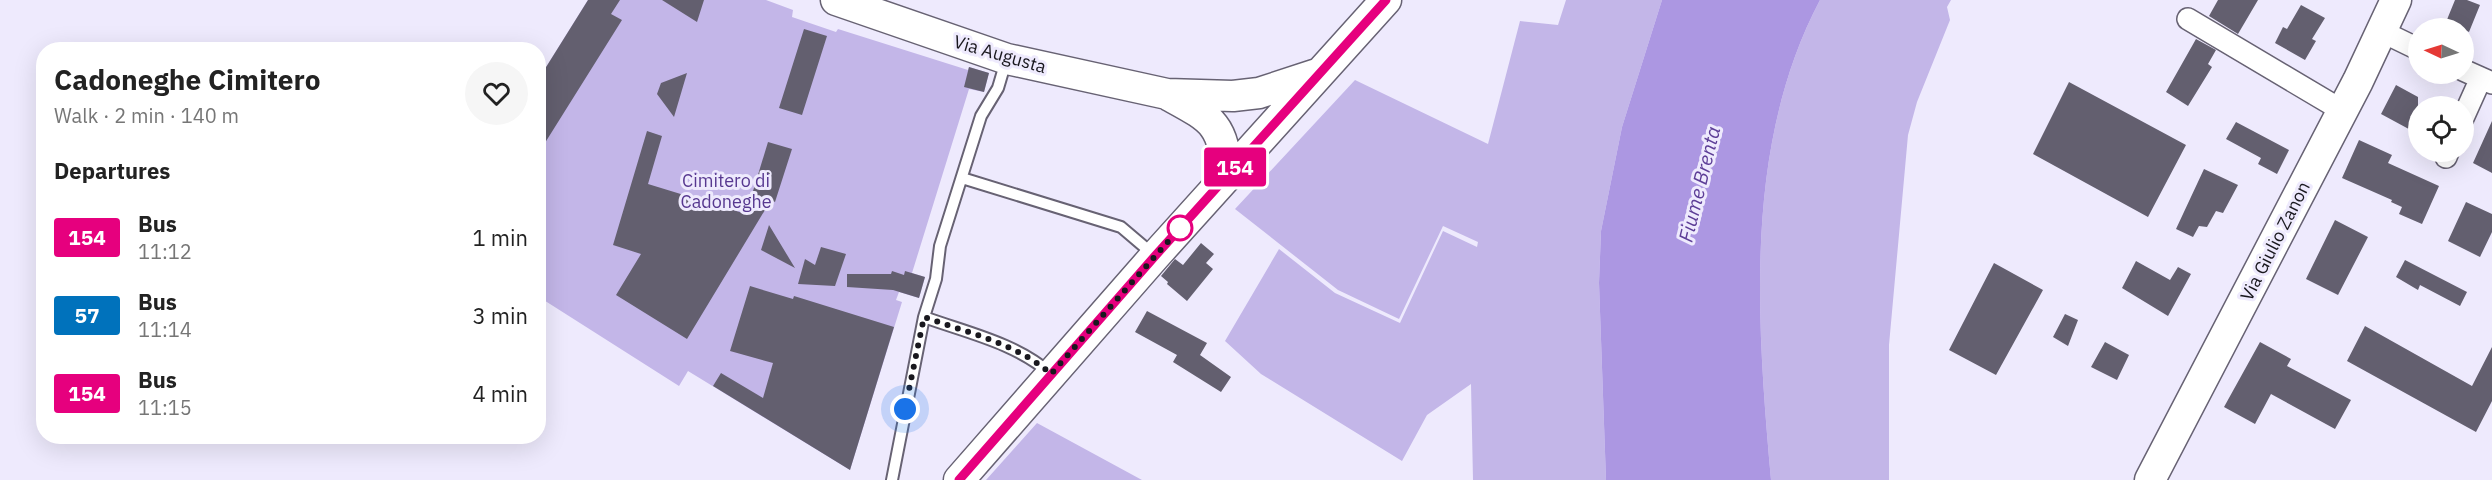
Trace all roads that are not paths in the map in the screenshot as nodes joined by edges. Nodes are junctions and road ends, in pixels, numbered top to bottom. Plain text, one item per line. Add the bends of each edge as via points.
1 (836, 0) edge
2 (1386, 0) edge
3 (2396, 0) edge
4 (2188, 19) dead end
5 (2383, 32) junction
6 (2408, 43) edge
7 (1007, 59) junction
8 (1320, 73) junction
9 (2479, 77) edge
10 (1167, 94) junction
11 (1233, 96) junction
12 (2472, 96) edge
13 (2343, 111) junction
14 (1216, 126) junction
15 (1261, 138) junction
16 (1227, 176) junction
17 (962, 177) junction
18 (1155, 256) junction
19 (924, 317) junction
20 (1051, 374) junction
21 (892, 480) edge
22 (959, 480) edge
23 (2150, 480) edge

1 - 7 street, Via Augusta
2 - 8 street
3 - 5 street, Via Giulio Zanon
4 - 13 street
5 - 6 street
5 - 13 street, Via Giulio Zanon
7 - 10 street, Via Augusta
7 - 17 lane via 998,88 981,116
8 - 11 street, Via Augusta via 1258,93
8 - 15 street
9 - 12 street
10 - 11 street, Via Augusta
10 - 14 street, Via Augusta via 1209,117
11 - 15 street via 1246,110
13 - 23 street, Via Giulio Zanon
14 - 15 street, Via Augusta via 1245,137
14 - 16 street
15 - 16 street
16 - 18 street
17 - 18 lane via 1121,227
17 - 19 lane via 940,246 936,279
18 - 20 street
19 - 20 lane via 1032,357
19 - 21 lane
20 - 22 street

